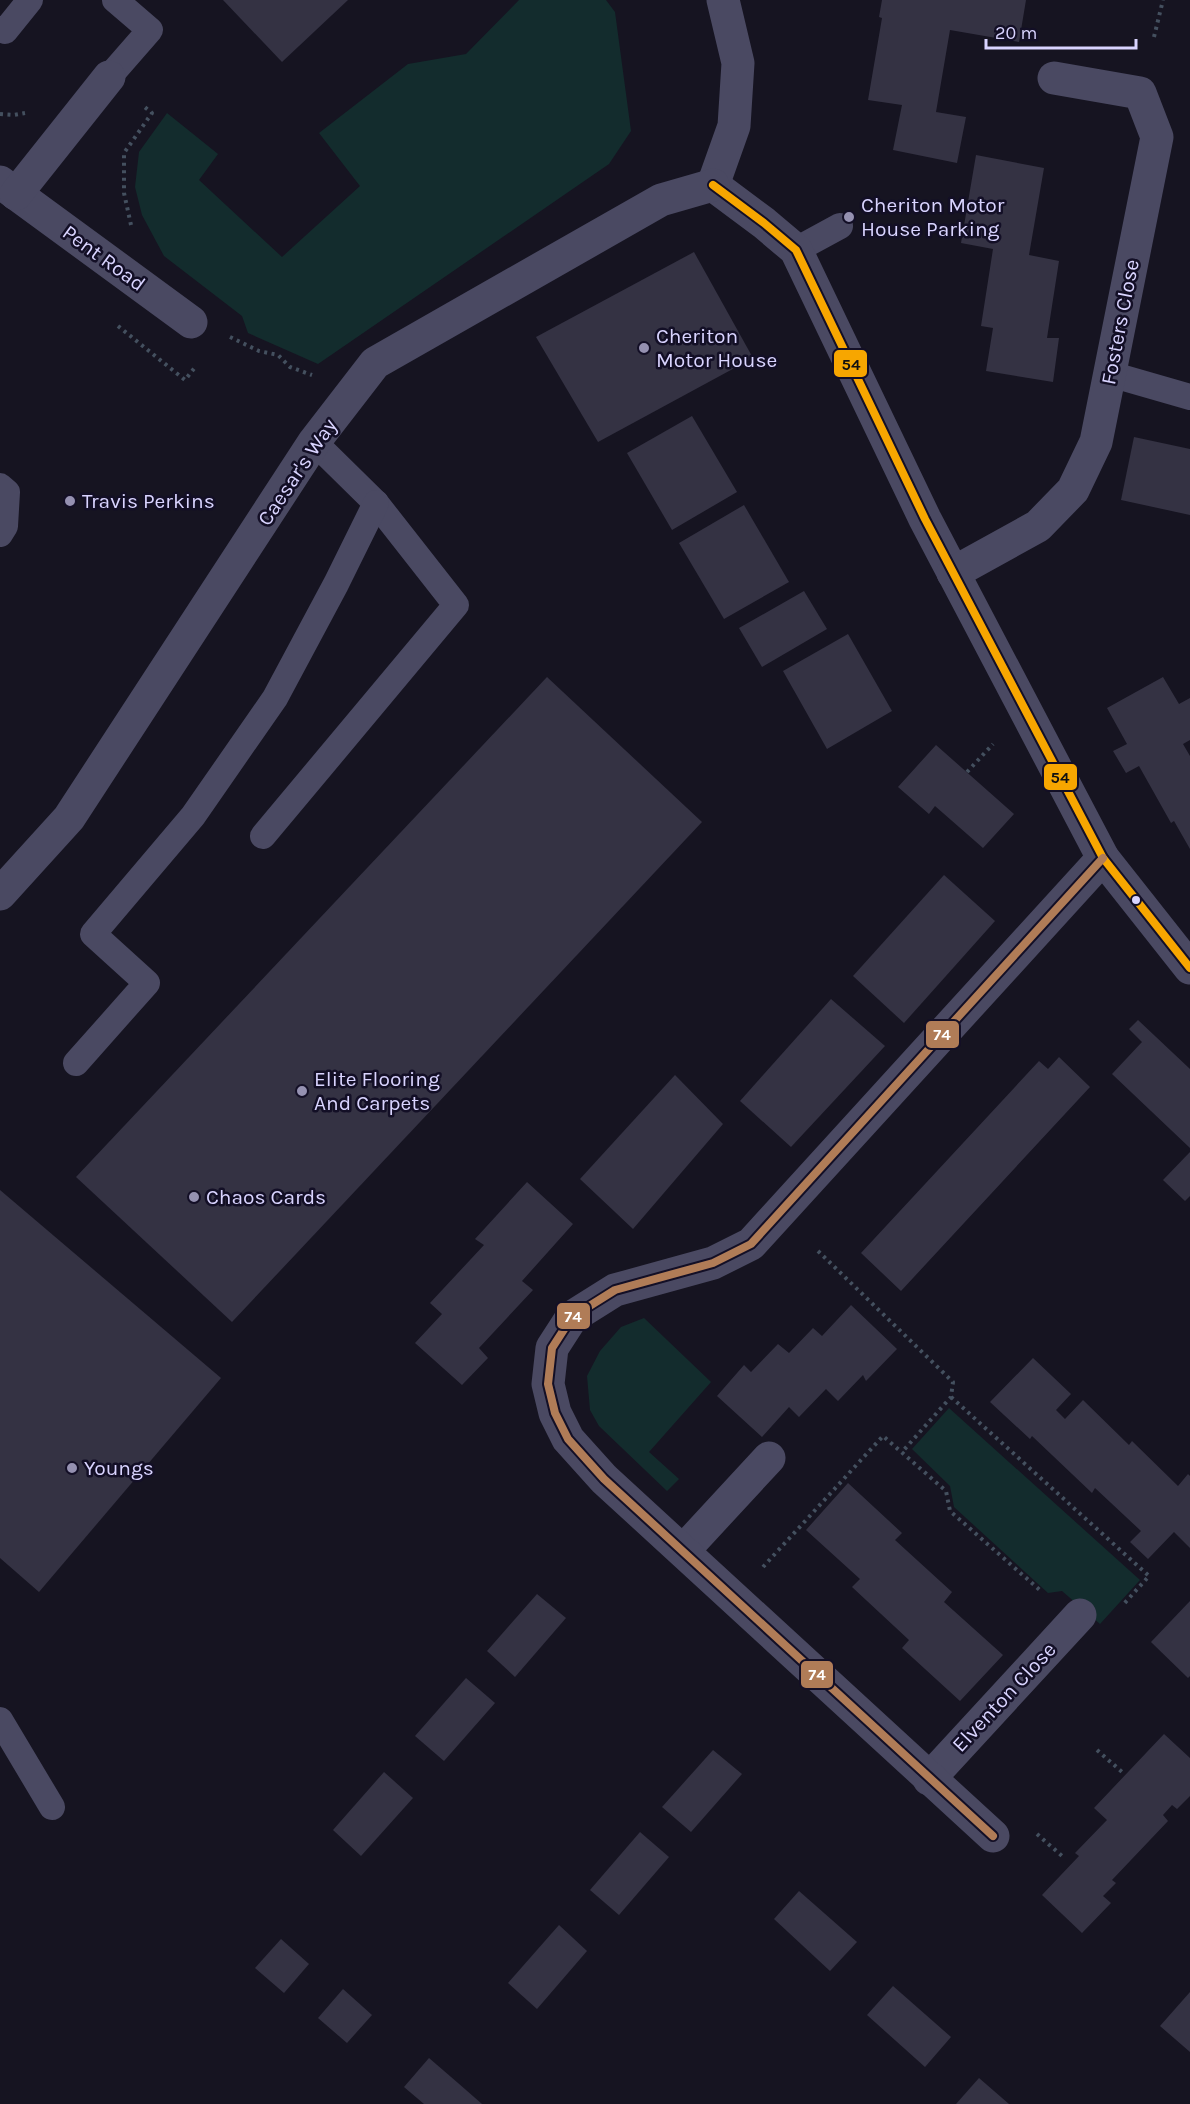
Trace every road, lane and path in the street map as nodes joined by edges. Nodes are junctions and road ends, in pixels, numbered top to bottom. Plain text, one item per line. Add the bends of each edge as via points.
1 (30, 0) edge
2 (115, 0) edge
3 (723, 0) edge
4 (1163, 0) edge
5 (0, 28) edge
6 (1154, 37) dead end
7 (109, 77) joint
8 (1054, 78) dead end
9 (713, 185) junction
10 (8, 188) edge
11 (840, 226) dead end
12 (796, 250) junction
13 (191, 322) dead end
14 (222, 333) dead end
15 (1110, 374) junction
16 (321, 378) dead end
17 (1190, 397) edge
18 (314, 442) junction
19 (0, 486) edge
20 (375, 503) junction
21 (0, 534) edge
22 (953, 573) junction
23 (998, 739) dead end
24 (967, 772) dead end
25 (263, 836) dead end
26 (1103, 858) junction
27 (0, 894) edge
28 (1190, 968) edge
29 (76, 1063) dead end
30 (818, 1251) dead end
31 (951, 1397) junction
32 (902, 1452) junction
33 (769, 1458) dead end
34 (683, 1551) junction
35 (757, 1574) dead end
36 (1047, 1597) dead end
37 (1121, 1608) dead end
38 (1080, 1615) dead end
39 (0, 1720) edge
40 (1097, 1750) dead end
41 (1122, 1772) dead end
42 (929, 1779) junction
43 (52, 1807) dead end
44 (1036, 1834) dead end
45 (993, 1836) dead end
46 (1062, 1856) dead end

1 - 5 lane via 5,31
2 - 7 lane via 150,30
3 - 9 street via 738,63 734,126
4 - 6 path
7 - 10 street, Pent Road
8 - 15 street, Fosters Close via 1140,93 1156,137
9 - 12 street
9 - 18 street, Caesar's Way via 661,200 375,363
10 - 13 street, Pent Road
11 - 12 lane
12 - 22 street
14 - 16 path via 259,351 278,355 290,367
15 - 17 lane
15 - 22 street, Fosters Close via 1096,442 1073,490 1038,525
18 - 20 lane
18 - 27 street, Caesar's Way via 69,818
19 - 21 lane via 7,492 5,526
20 - 25 lane via 456,605
20 - 29 lane via 275,698 193,816 93,934 147,983
22 - 26 street
23 - 24 path
26 - 28 street
26 - 34 street via 751,1244 713,1263 615,1290 572,1317 552,1348 548,1384 555,1413 568,1439 604,1479
30 - 31 path via 953,1382
31 - 32 path
31 - 37 path via 1149,1576
32 - 35 path via 883,1436
32 - 36 path via 946,1491 950,1511
33 - 34 street
34 - 42 street
38 - 42 street, Elventon Close
39 - 43 lane
40 - 41 path
42 - 45 street
44 - 46 path

